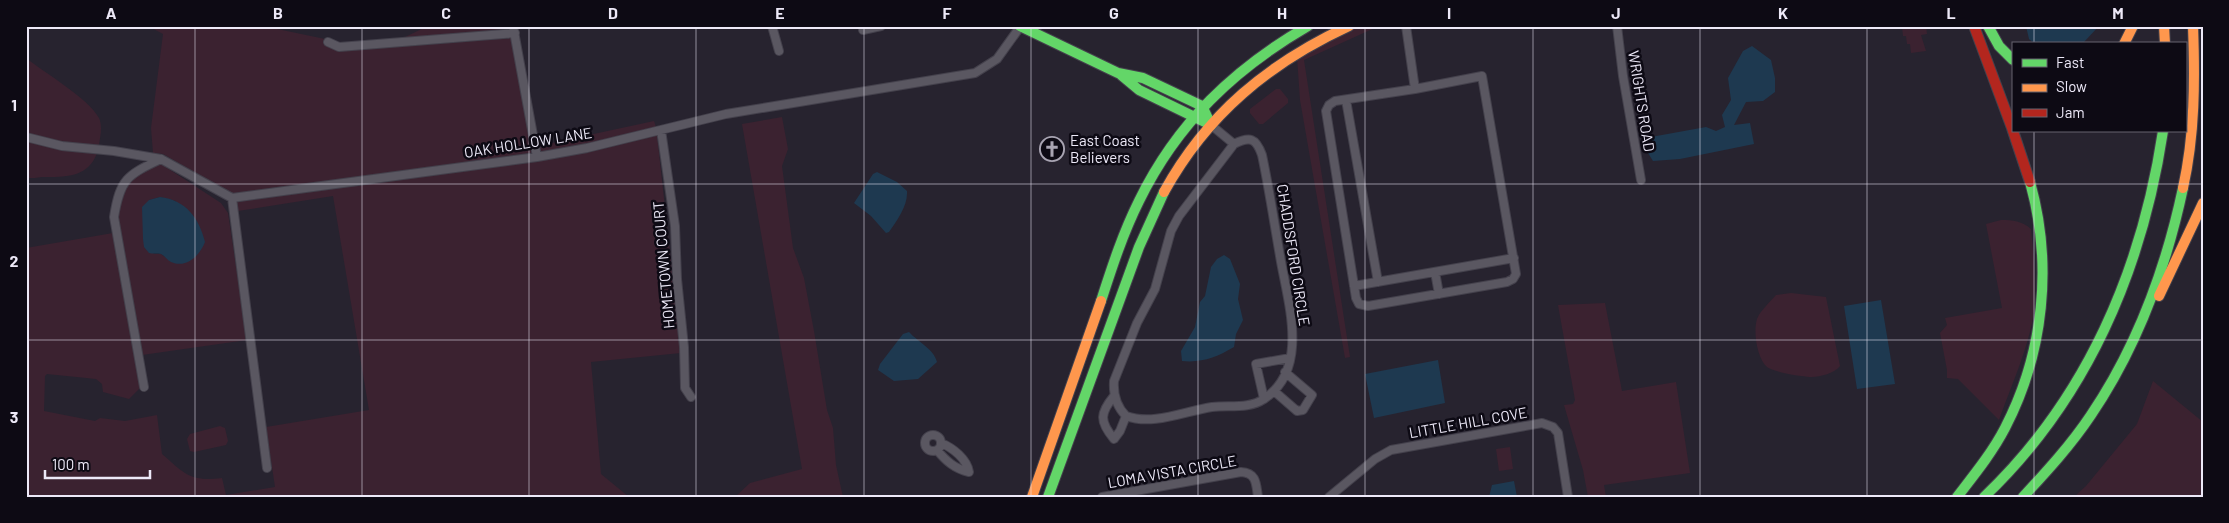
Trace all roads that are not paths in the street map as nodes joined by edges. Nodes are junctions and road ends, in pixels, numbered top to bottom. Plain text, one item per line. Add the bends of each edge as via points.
1 (772, 26) edge
2 (881, 26) edge
3 (1020, 26) edge
4 (1308, 26) edge
5 (1349, 26) edge
6 (1406, 26) edge
7 (1617, 26) edge
8 (1974, 26) edge
9 (1988, 26) edge
10 (2132, 26) edge
11 (2164, 26) edge
12 (2193, 26) edge
13 (514, 30) edge
14 (863, 30) dead end
15 (328, 42) dead end
16 (2125, 42) edge
17 (2165, 42) edge
18 (779, 51) dead end
19 (2012, 59) edge
20 (1118, 73) junction
21 (1415, 89) junction
22 (1346, 100) junction
23 (1202, 106) junction
24 (1193, 116) junction
25 (1211, 125) junction
26 (661, 130) junction
27 (2163, 132) edge
28 (26, 137) edge
29 (1234, 144) junction
30 (537, 157) junction
31 (161, 159) junction
32 (1641, 180) dead end
33 (232, 198) junction
34 (2203, 202) edge
35 (1514, 258) junction
36 (1435, 272) junction
37 (1378, 282) junction
38 (1354, 286) junction
39 (1439, 294) junction
40 (1095, 318) junction
41 (2136, 335) junction
42 (1101, 354) junction
43 (1290, 358) junction
44 (1285, 372) junction
45 (144, 387) dead end
46 (1274, 391) junction
47 (1114, 396) junction
48 (690, 397) dead end
49 (1264, 399) junction
50 (1126, 416) junction
51 (959, 456) junction
52 (952, 464) junction
53 (267, 468) dead end
54 (1032, 497) edge
55 (1048, 497) edge
56 (1102, 497) edge
57 (1258, 497) edge
58 (1329, 497) edge
59 (1568, 497) edge
60 (1957, 497) edge
61 (1984, 497) edge
62 (2023, 497) edge

1 - 18 street
2 - 14 street
3 - 20 main road
3 - 26 street, OAK HOLLOW LANE via 997,59 975,73 726,114
4 - 23 main road via 1252,61
5 - 25 main road via 1309,45 1271,70
6 - 21 street
7 - 32 street, WRIGHTS ROAD
8 - 60 main road via 2031,188 2043,262 2042,302 2033,358 2009,422 1983,464
9 - 19 main road via 1999,46
10 - 16 main road
11 - 17 main road
12 - 41 main road via 2193,116 2185,176 2171,236
13 - 15 street via 339,47
13 - 30 street
20 - 23 main road via 1143,78
20 - 24 main road via 1138,90
21 - 22 street
21 - 35 street via 1482,76
22 - 37 street
22 - 38 street via 1335,101 1326,111
23 - 24 main road
23 - 25 main road
24 - 25 main road
24 - 40 main road via 1141,194
25 - 29 street
25 - 42 main road via 1180,164 1158,201
26 - 30 street, OAK HOLLOW LANE
26 - 48 street, HOMETOWN COURT via 675,226 685,388
27 - 61 main road via 2147,217 2120,300 2102,337 2060,407 2028,449
28 - 31 street via 62,146
29 - 43 street, CHADDSFORD CIRCLE via 1244,139 1251,140 1258,144 1262,154 1291,315 1293,342
29 - 47 street via 1171,231 1155,289 1117,373
30 - 33 street, OAK HOLLOW LANE
31 - 33 street
31 - 45 street via 134,172 118,192 114,218
33 - 53 street
34 - 41 main road via 2151,313
35 - 36 street
35 - 39 street via 1516,274 1507,282
36 - 37 street
36 - 39 street
37 - 38 street
38 - 39 street via 1359,304 1368,306
40 - 42 main road via 1102,334
40 - 54 main road
41 - 62 main road via 2098,405
42 - 55 main road
43 - 44 street, CHADDSFORD CIRCLE
43 - 49 street via 1256,364
44 - 46 street, CHADDSFORD CIRCLE
44 - 46 street via 1312,395 1309,402 1303,410 1297,411
46 - 49 street, CHADDSFORD CIRCLE
47 - 50 street
47 - 50 street via 1103,410 1102,417 1106,430 1114,439
49 - 50 street, CHADDSFORD CIRCLE via 1251,404 1211,407 1165,417
51 - 52 street
51 - 52 street via 967,462 969,472
51 - 52 street via 939,447
56 - 57 street, LOMA VISTA CIRCLE via 1241,472 1255,478
58 - 59 street, LITTLE HILL COVE via 1391,450 1542,423 1554,426 1558,433

